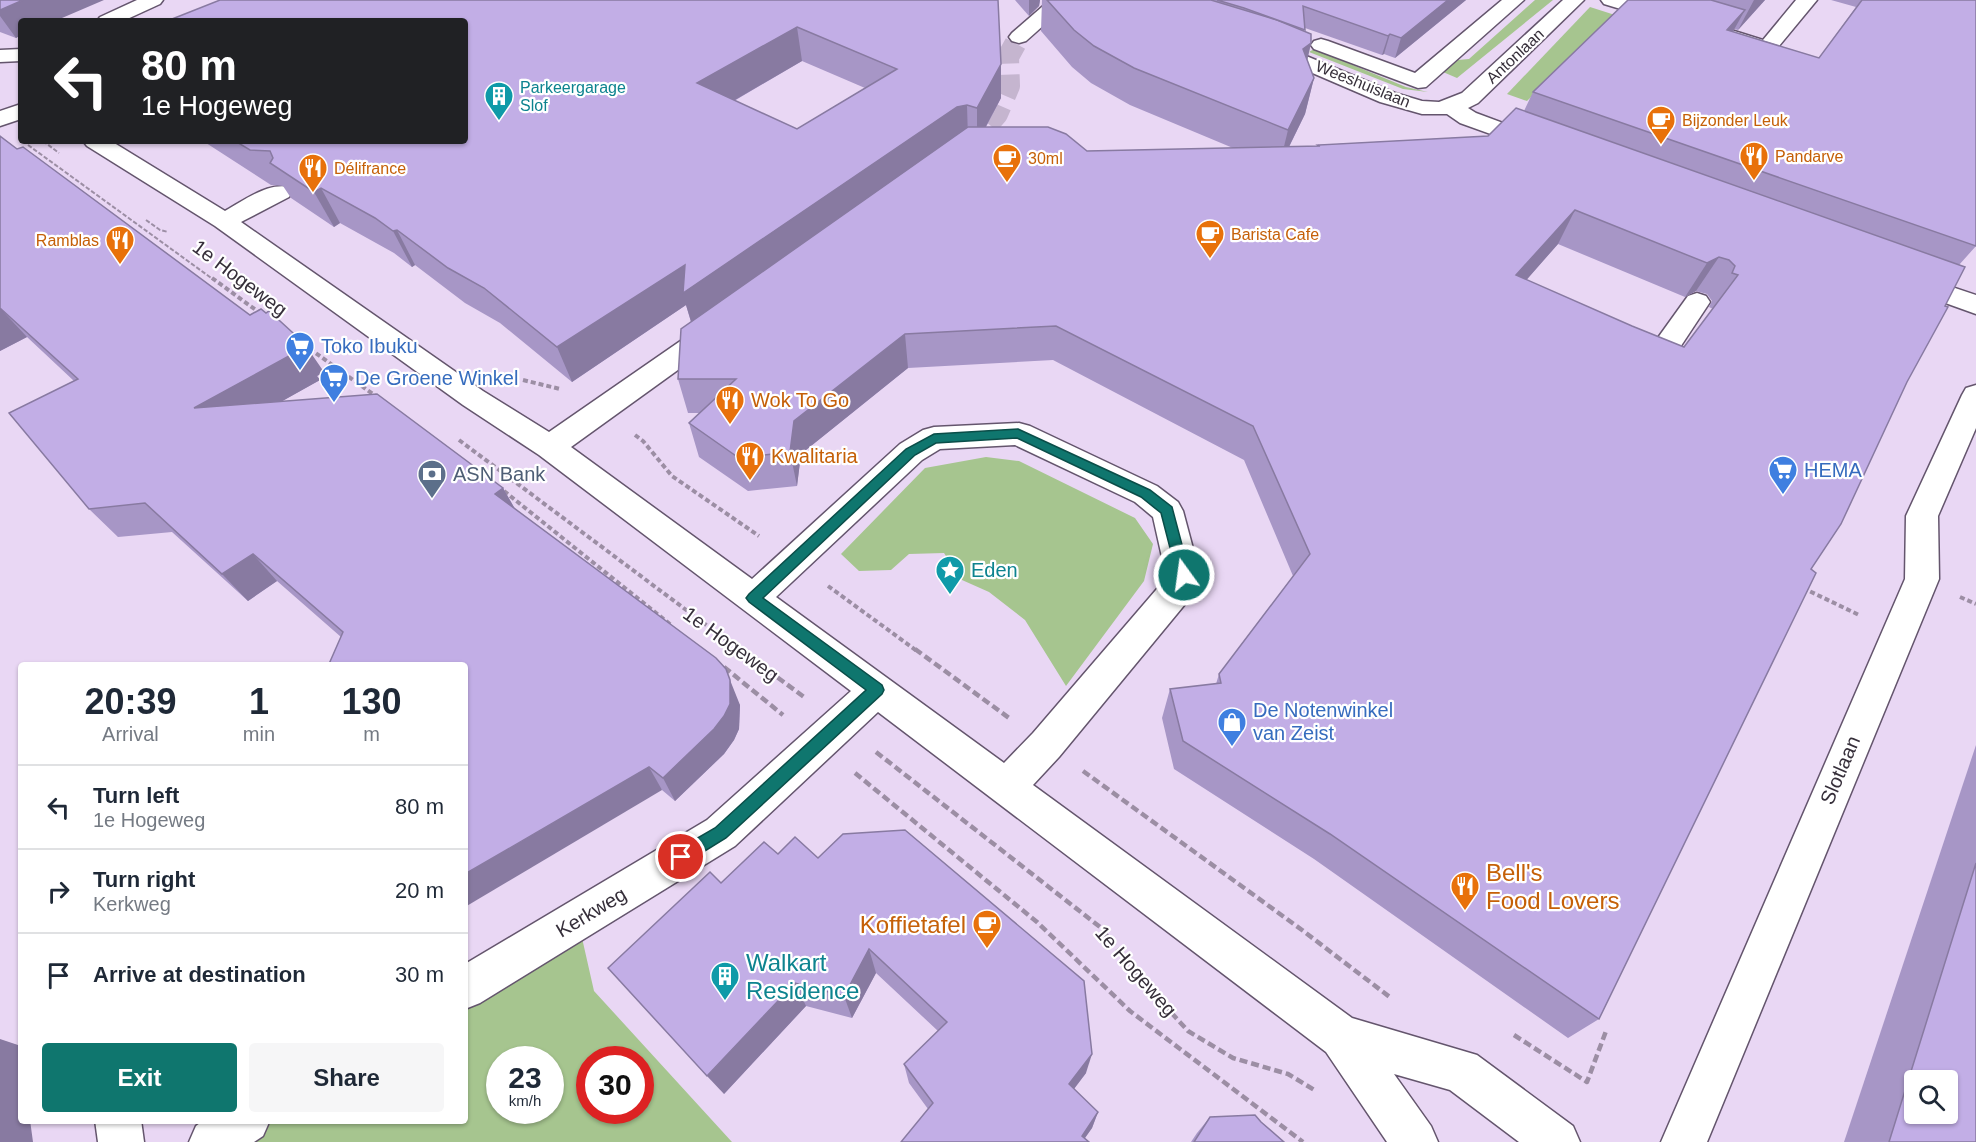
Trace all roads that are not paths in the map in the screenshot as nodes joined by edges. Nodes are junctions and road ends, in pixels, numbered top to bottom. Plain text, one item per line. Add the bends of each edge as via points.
1 (153, 0) edge
2 (1062, 0) edge
3 (1514, 0) edge
4 (1574, 0) edge
5 (1611, 0) edge
6 (1807, 0) edge
7 (114, 18) edge
8 (1688, 23) edge
9 (1710, 30) edge
10 (1297, 36) edge
11 (1019, 38) tunnel mouth
12 (1254, 42) edge
13 (18, 55) edge
14 (0, 56) edge
15 (1452, 107) junction
16 (18, 112) edge
17 (0, 119) edge
18 (100, 144) edge
19 (1558, 152) edge
20 (280, 192) edge
21 (224, 220) junction
22 (1885, 272) edge
23 (1697, 302) dead end
24 (1976, 305) edge
25 (733, 317) edge
26 (1657, 360) edge
27 (1976, 395) edge
28 (550, 447) junction
29 (753, 598) junction
30 (877, 690) junction
31 (1007, 786) junction
32 (468, 986) edge
33 (1341, 1037) junction
34 (119, 1124) edge
35 (241, 1124) edge
36 (121, 1142) edge
37 (212, 1142) edge
38 (1415, 1142) edge
39 (1557, 1142) edge
40 (1684, 1142) edge

1 - 7 street
2 - 11 street
3 - 10 street via 1418,82
4 - 15 street, Antonlaan via 1470,98
5 - 8 street
6 - 9 street via 1767,48
12 - 15 street, Weeshuislaan via 1401,102
13 - 14 street
15 - 19 street, Weeshuislaan via 1475,121
16 - 17 street
18 - 21 street, 1e Hogeweg
20 - 21 street
21 - 28 street, 1e Hogeweg via 473,398
22 - 24 street
23 - 26 street
25 - 28 street
27 - 40 street, Slotlaan via 1922,516 1922,579
28 - 29 street, 1e Hogeweg
29 - 30 street, 1e Hogeweg
29 - 31 street via 910,452 934,438 1018,434 1146,494 1167,511 1184,575 1167,602
30 - 31 street, 1e Hogeweg
30 - 32 street, Kerkweg via 721,833
31 - 33 street, 1e Hogeweg
33 - 38 street, 1e Hogeweg
33 - 39 street, 1e Hogeweg via 1461,1071
34 - 36 street
35 - 37 street

